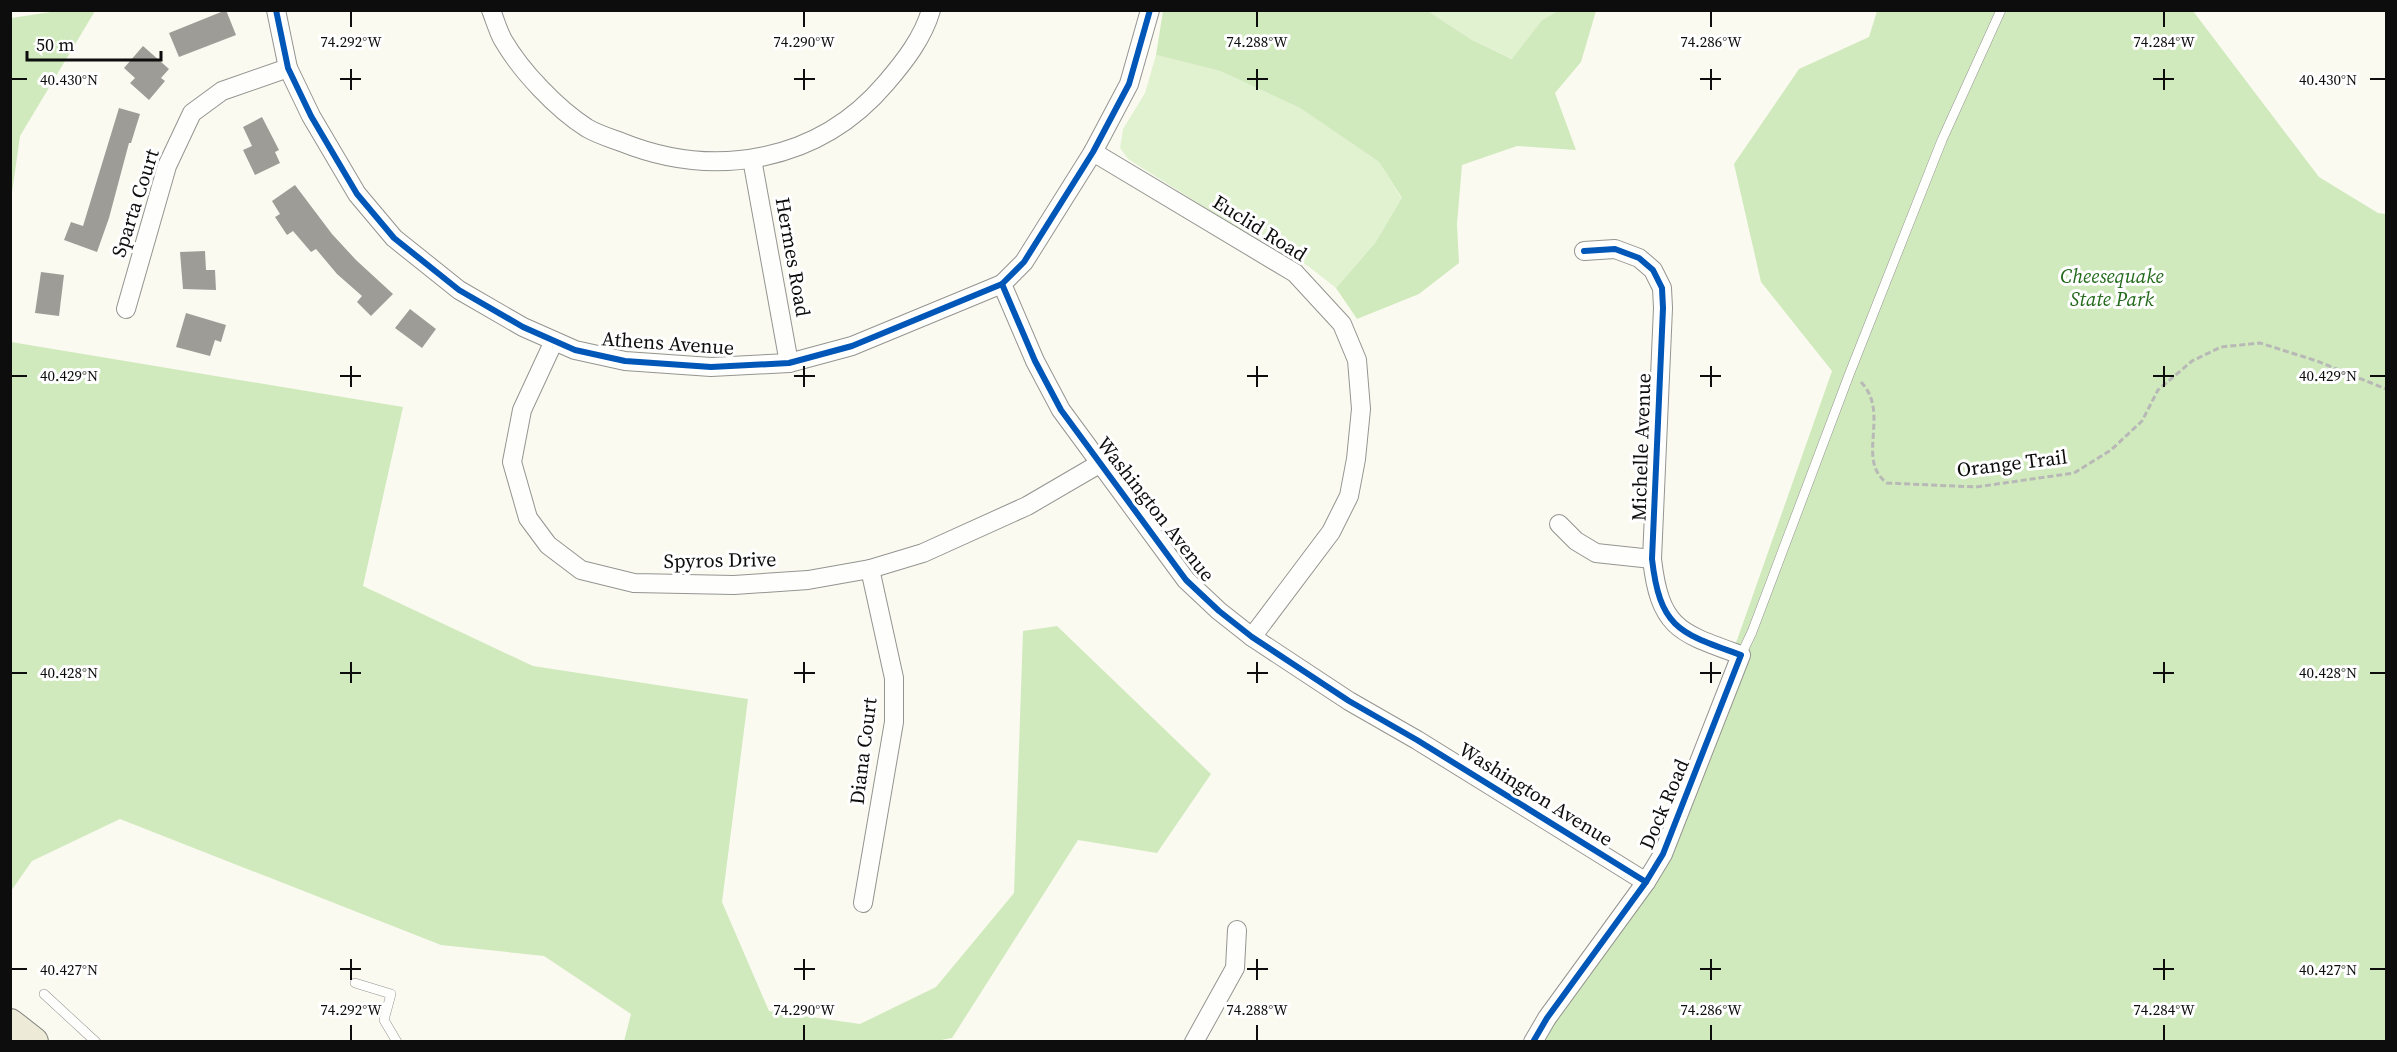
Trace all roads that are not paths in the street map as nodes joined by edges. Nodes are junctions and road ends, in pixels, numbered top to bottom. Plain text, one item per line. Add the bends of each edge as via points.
1 (276, 10) edge
2 (491, 10) edge
3 (931, 10) edge
4 (1150, 10) edge
5 (2001, 10) edge
6 (288, 68) junction
7 (1093, 152) junction
8 (752, 159) junction
9 (1584, 251) dead end
10 (1002, 284) junction
11 (126, 309) dead end
12 (554, 341) junction
13 (789, 363) junction
14 (1099, 464) junction
15 (1559, 524) dead end
16 (1652, 559) junction
17 (870, 569) junction
18 (1252, 637) junction
19 (1741, 656) junction
20 (1646, 882) junction
21 (863, 903) dead end
22 (1237, 930) dead end
23 (355, 984) dead end
24 (44, 994) dead end
25 (10, 1024) edge
26 (33, 1041) edge
27 (96, 1041) edge
28 (397, 1041) edge
29 (1194, 1041) edge
30 (1533, 1041) edge

1 - 6 street, Athens Avenue
2 - 8 street via 503,40 542,92 588,129 649,153 699,162
3 - 8 street via 906,60 870,101 836,128 801,145
4 - 7 street via 1129,84
5 - 19 lane via 1942,140
6 - 11 street, Sparta Court via 222,91 192,113 167,166
6 - 12 street, Athens Avenue via 310,116 357,194 394,238 459,290
7 - 10 street via 1024,262
7 - 18 street, Euclid Road via 1295,273 1342,324 1357,360 1361,409 1349,496 1331,532
8 - 13 street, Hermes Road
9 - 16 street, Michelle Avenue via 1615,249 1640,258 1653,270 1662,288
10 - 13 street, Athens Avenue via 852,346
10 - 14 street, Washington Avenue via 1061,410
12 - 13 street, Athens Avenue via 625,361 711,367
12 - 17 street, Spyros Drive via 522,410 512,462 528,518 548,545 580,570 634,583 734,585 808,580
14 - 17 street, Spyros Drive via 1028,506 923,553
14 - 18 street, Washington Avenue via 1186,580
15 - 16 street via 1596,553
16 - 19 street, Michelle Avenue via 1655,584 1676,627 1702,642
17 - 21 street, Diana Court via 894,678 894,722
18 - 20 street, Washington Avenue
19 - 20 street, Dock Road via 1672,835
20 - 30 street, Dock Road
22 - 29 street via 1235,968
23 - 28 lane via 391,994 384,1020
24 - 27 lane
25 - 26 main road

